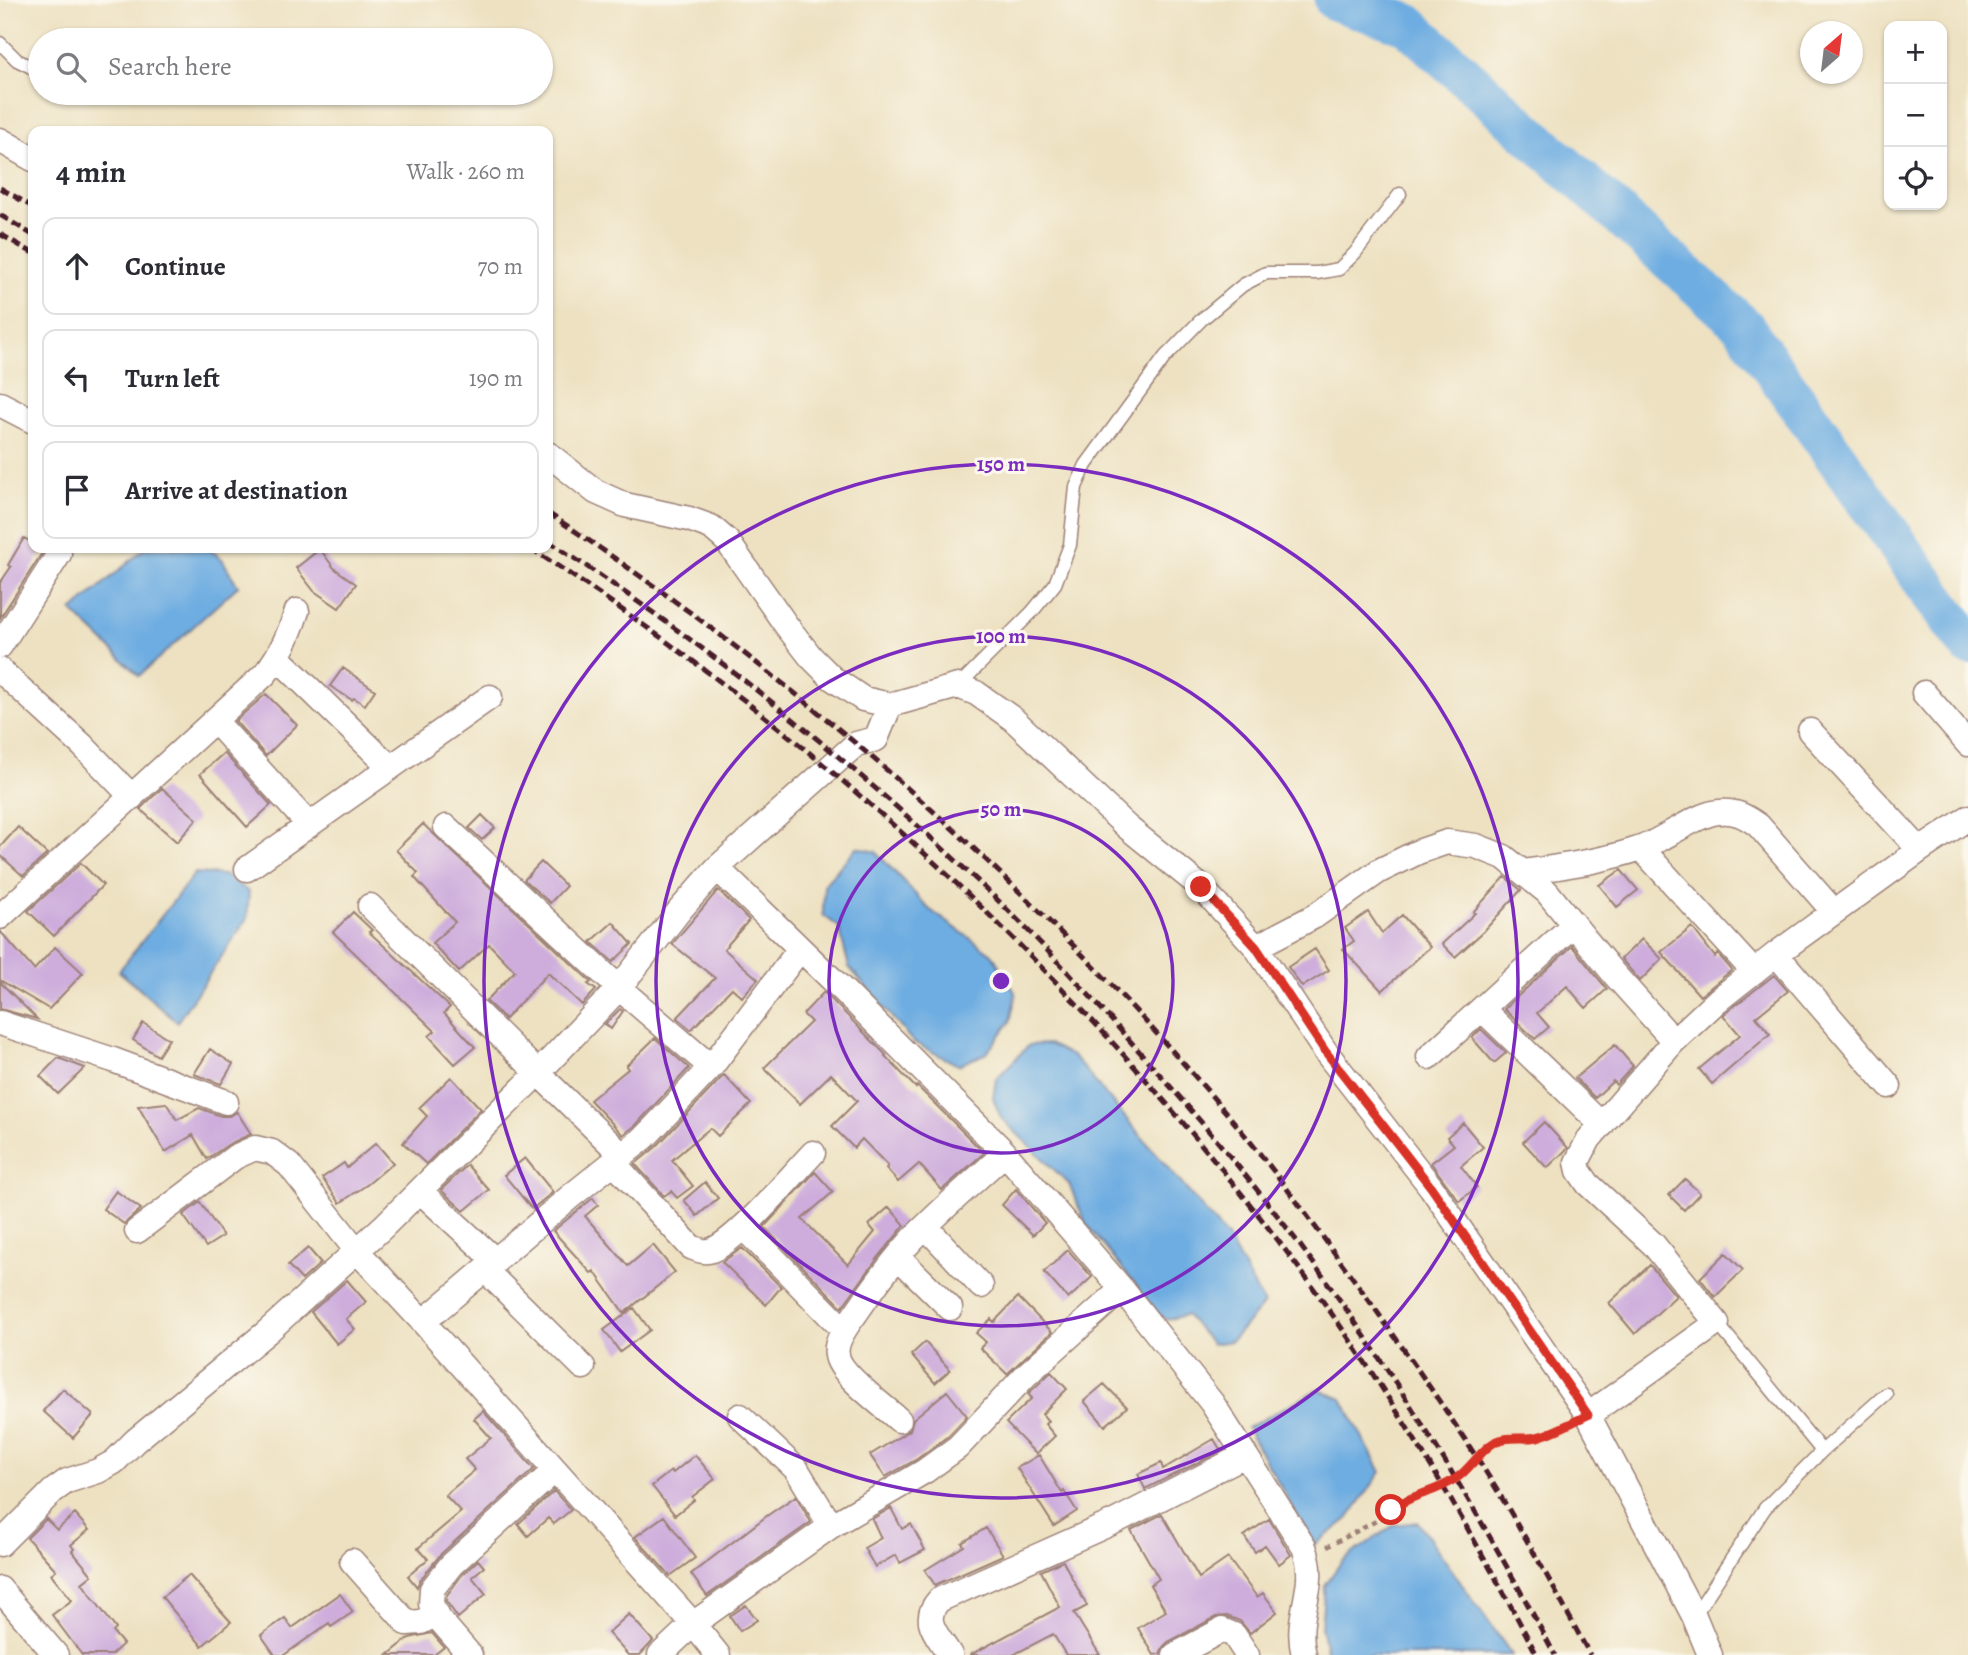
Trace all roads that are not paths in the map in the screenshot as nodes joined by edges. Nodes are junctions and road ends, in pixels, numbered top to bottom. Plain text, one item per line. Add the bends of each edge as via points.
1 (0, 43) edge
2 (28, 66) edge
3 (0, 140) edge
4 (28, 156) edge
5 (1400, 194) dead end
6 (0, 404) edge
7 (28, 418) edge
8 (553, 458) edge
9 (59, 554) dead end
10 (297, 611) dead end
11 (0, 646) edge
12 (278, 658) junction
13 (0, 670) edge
14 (958, 686) junction
15 (1924, 693) dead end
16 (489, 697) dead end
17 (890, 705) junction
18 (216, 722) junction
19 (1810, 731) dead end
20 (1968, 744) edge
21 (390, 766) junction
22 (132, 797) junction
23 (1968, 818) edge
24 (308, 824) junction
25 (446, 827) dead end
26 (1642, 848) junction
27 (1920, 850) junction
28 (717, 868) junction
29 (247, 869) dead end
30 (1524, 872) junction
31 (370, 905) dead end
32 (1834, 912) junction
33 (0, 917) edge
34 (1573, 925) junction
35 (1256, 947) junction
36 (800, 949) junction
37 (1776, 954) junction
38 (1754, 972) junction
39 (619, 988) junction
40 (1482, 1009) junction
41 (0, 1023) edge
42 (1674, 1041) junction
43 (1429, 1056) dead end
44 (711, 1068) junction
45 (538, 1073) junction
46 (1889, 1086) dead end
47 (226, 1102) dead end
48 (1602, 1125) junction
49 (813, 1153) dead end
50 (1005, 1153) junction
51 (618, 1159) junction
52 (420, 1191) junction
53 (743, 1227) junction
54 (926, 1227) junction
55 (137, 1231) dead end
56 (358, 1251) junction
57 (898, 1257) junction
58 (490, 1266) junction
59 (981, 1286) dead end
60 (1122, 1289) junction
61 (950, 1308) dead end
62 (423, 1322) junction
63 (1717, 1323) junction
64 (844, 1330) junction
65 (583, 1367) dead end
66 (1886, 1394) dead end
67 (1588, 1415) junction
68 (740, 1416) dead end
69 (899, 1420) dead end
70 (1822, 1451) junction
71 (1245, 1455) junction
72 (555, 1470) junction
73 (831, 1526) junction
74 (0, 1544) edge
75 (352, 1561) dead end
76 (0, 1589) edge
77 (437, 1614) junction
78 (1694, 1616) junction
79 (693, 1624) junction
80 (946, 1653) edge
81 (56, 1655) edge
82 (470, 1655) edge
83 (660, 1655) edge
84 (718, 1655) edge
85 (1175, 1655) edge
86 (1247, 1655) edge
87 (1304, 1655) edge
88 (1710, 1655) edge

1 - 2 lane
3 - 4 street
5 - 14 lane via 1339,269 1266,273 1243,285 1165,357 1086,465 1076,487 1070,545 1055,584
6 - 7 street
8 - 17 street via 596,492 625,505 711,527 727,541 786,625 832,678 863,699
9 - 11 street
10 - 12 street
12 - 18 street
12 - 21 street
13 - 22 street
14 - 17 street
14 - 35 street via 1013,719 1127,827 1201,887
15 - 20 street
16 - 21 street
17 - 28 street via 876,739 856,744
18 - 22 street
18 - 24 street
19 - 27 street
21 - 24 street
22 - 33 street
23 - 27 street
24 - 29 street
25 - 39 street
26 - 30 street
26 - 32 street via 1715,812 1743,814 1758,825
26 - 38 street
27 - 32 street
28 - 36 street
28 - 39 street
30 - 34 street
30 - 35 street via 1476,846 1447,842 1379,871 1315,916
31 - 45 street
32 - 37 street
34 - 40 street
34 - 42 street
35 - 67 street via 1325,1051 1431,1187
36 - 44 street
36 - 50 street
37 - 38 street
37 - 46 street
38 - 42 street
39 - 44 street
39 - 45 street
40 - 43 street
40 - 48 street
41 - 47 street
42 - 48 street
44 - 51 street
45 - 51 street
45 - 52 street
48 - 63 street via 1581,1152 1579,1171 1653,1244
49 - 53 street
50 - 54 street
50 - 60 street
51 - 53 street via 691,1247 704,1252 714,1249
51 - 58 street
52 - 56 street
52 - 58 street
53 - 64 street
54 - 57 street
54 - 59 street
55 - 56 street via 235,1157 255,1148 272,1152 289,1166
56 - 62 street
56 - 74 street via 114,1462 66,1481
57 - 61 street
57 - 64 street
58 - 62 street
58 - 65 street
60 - 71 street via 1212,1403
60 - 73 street via 1026,1374 958,1447
62 - 72 street
63 - 67 street
63 - 70 lane
64 - 69 street via 836,1348 843,1370
66 - 70 lane
67 - 78 street
68 - 73 street via 797,1470
70 - 78 lane via 1765,1508
71 - 80 street via 1116,1521 939,1600 930,1619
71 - 87 street via 1308,1559 1310,1584 1300,1641
72 - 77 street via 439,1578 430,1604
72 - 79 street
73 - 79 street
75 - 77 street via 407,1623
76 - 81 street
77 - 82 street
78 - 88 street
79 - 83 street
79 - 84 street
85 - 86 street via 1222,1630 1234,1635

